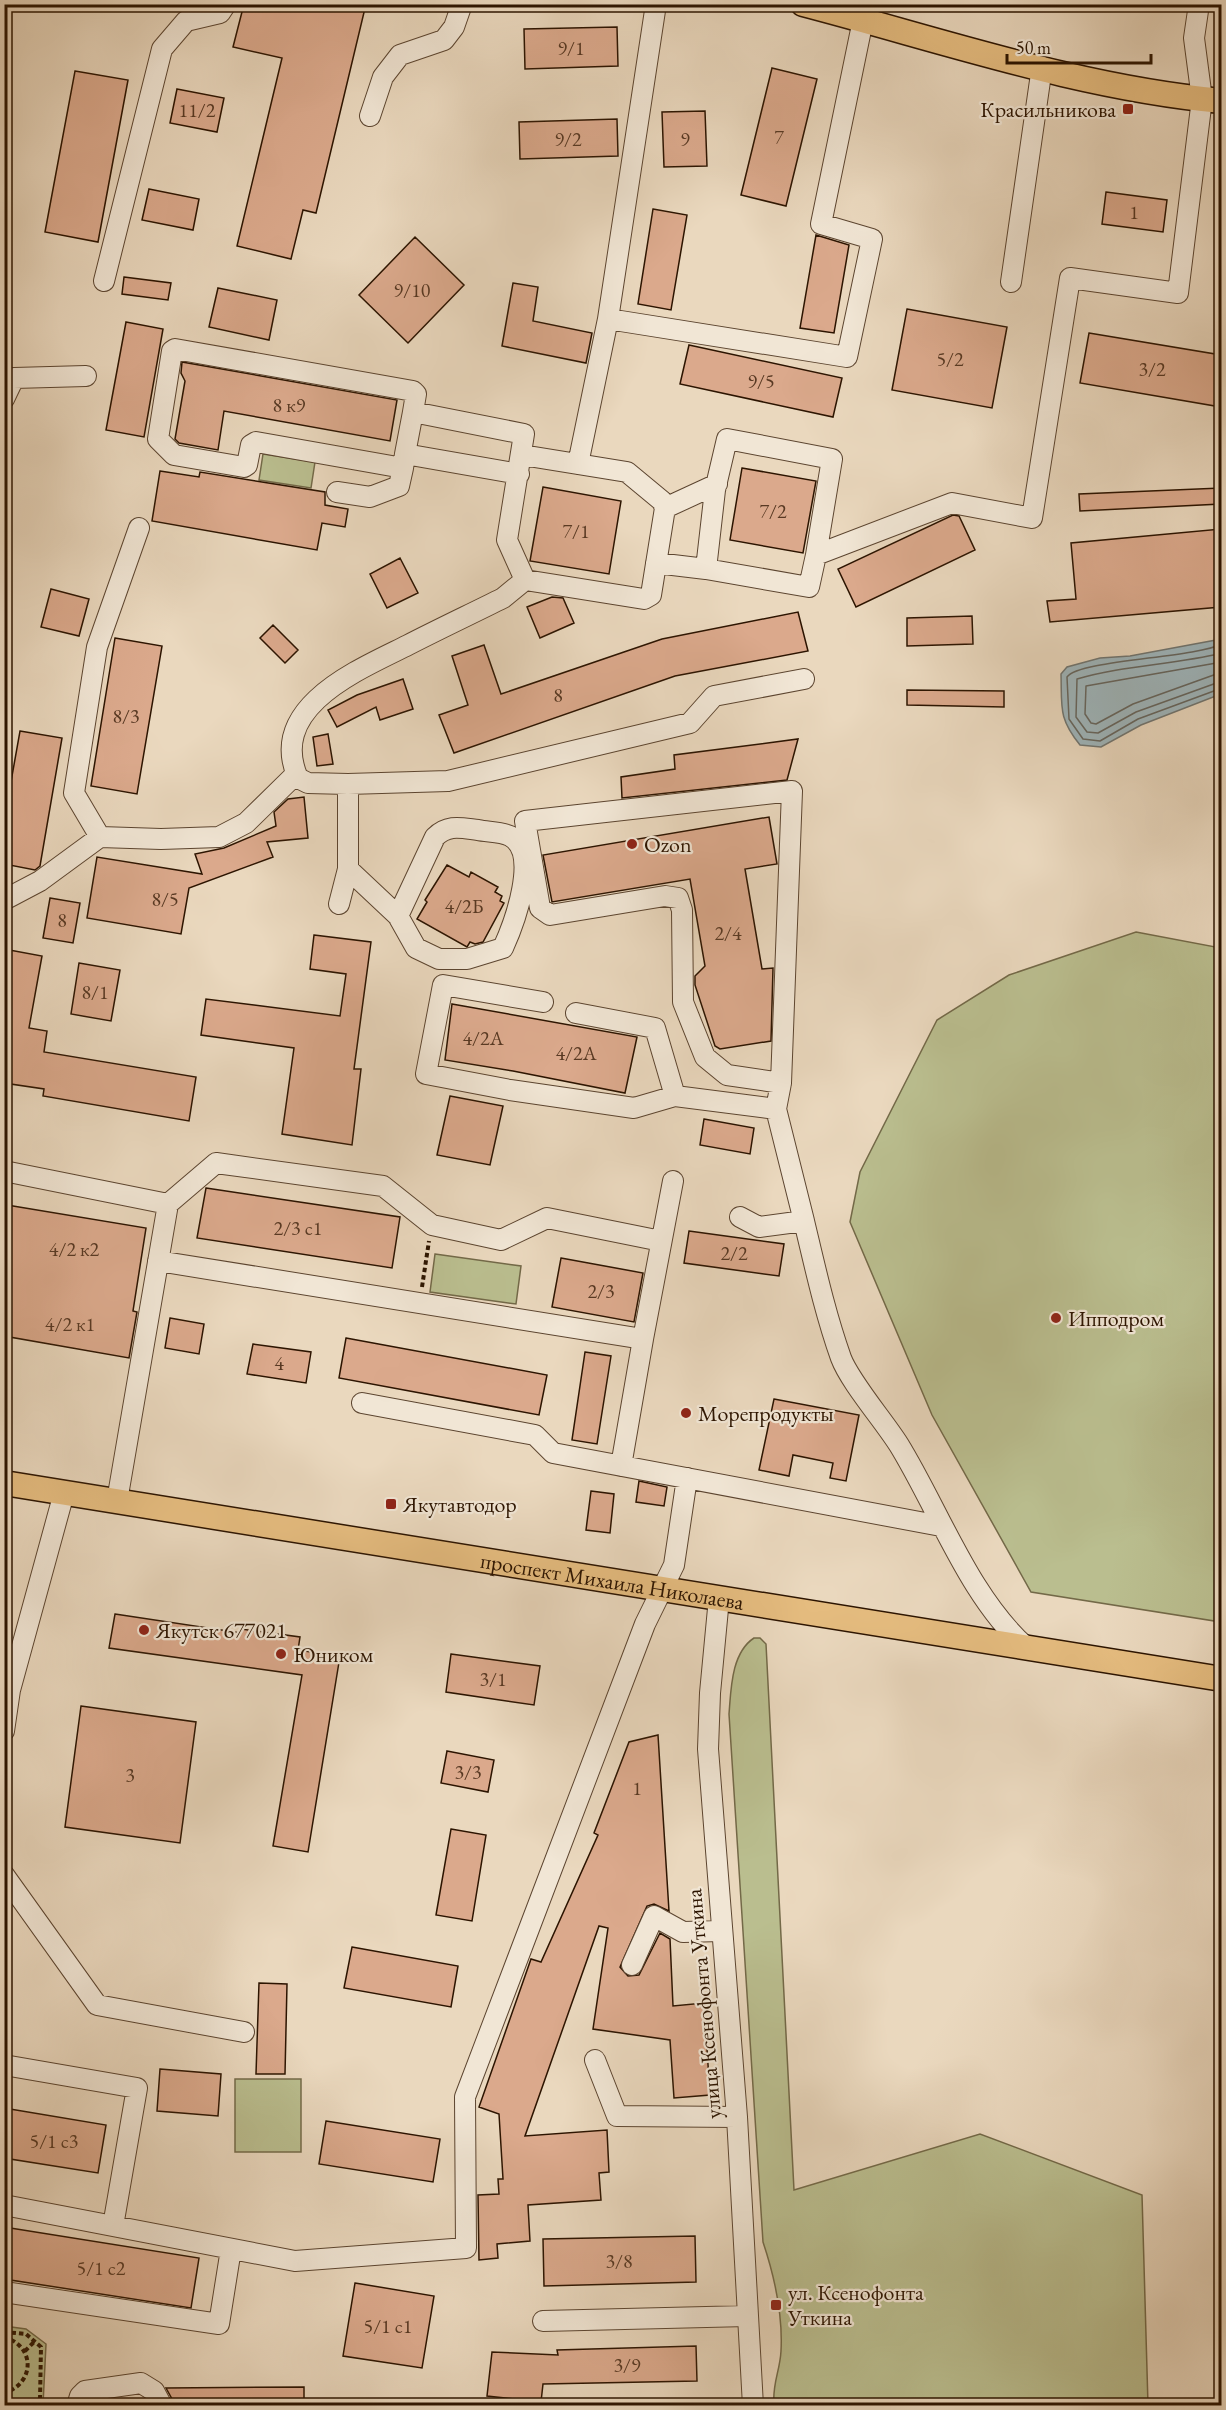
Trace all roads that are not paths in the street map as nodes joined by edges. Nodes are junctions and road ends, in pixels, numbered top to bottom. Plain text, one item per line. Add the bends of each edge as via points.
1 (226, 4) edge
2 (462, 4) edge
3 (656, 4) edge
4 (803, 4) edge
5 (1199, 4) edge
6 (863, 20) junction
7 (1042, 67) junction
8 (1212, 100) edge
9 (370, 116) dead end
10 (104, 281) dead end
11 (1011, 282) dead end
12 (608, 319) junction
13 (86, 376) dead end
14 (4, 399) edge
15 (412, 412) junction
16 (404, 461) junction
17 (520, 464) junction
18 (578, 464) junction
19 (717, 484) junction
20 (337, 492) dead end
21 (665, 508) junction
22 (139, 528) dead end
23 (816, 555) junction
24 (656, 563) junction
25 (706, 569) junction
26 (525, 580) junction
27 (804, 679) dead end
28 (296, 774) junction
29 (348, 784) junction
30 (100, 837) junction
31 (348, 869) junction
32 (4, 900) edge
33 (339, 904) dead end
34 (398, 916) junction
35 (543, 1002) dead end
36 (576, 1013) dead end
37 (782, 1083) junction
38 (675, 1096) junction
39 (776, 1109) junction
40 (4, 1171) edge
41 (673, 1180) dead end
42 (168, 1204) junction
43 (740, 1217) dead end
44 (804, 1221) junction
45 (661, 1241) junction
46 (158, 1261) junction
47 (643, 1339) junction
48 (362, 1403) dead end
49 (621, 1466) junction
50 (687, 1478) junction
51 (4, 1483) edge
52 (64, 1493) junction
53 (117, 1501) junction
54 (941, 1526) junction
55 (662, 1589) junction
56 (719, 1598) junction
57 (1027, 1648) junction
58 (1221, 1679) edge
59 (4, 1731) edge
60 (4, 1875) edge
61 (721, 1931) junction
62 (632, 1965) dead end
63 (244, 2032) dead end
64 (595, 2060) dead end
65 (4, 2065) edge
66 (737, 2117) junction
67 (4, 2205) edge
68 (112, 2226) junction
69 (231, 2249) junction
70 (4, 2292) edge
71 (747, 2316) junction
72 (543, 2321) dead end
73 (77, 2406) edge
74 (162, 2406) edge
75 (753, 2406) edge

1 - 10 street via 220,13 186,21 162,50
2 - 9 street via 454,27 444,40 400,56 383,77
3 - 12 street
4 - 6 main road
5 - 8 street via 1194,38
6 - 7 main road
6 - 12 street via 821,224 872,239 847,357
7 - 8 main road via 1104,84
7 - 11 street
8 - 23 street via 1178,294 1070,278 1032,518 952,502
12 - 18 street
13 - 14 street via 14,378
15 - 16 street
15 - 16 street via 416,394 413,391 172,351 158,436 172,454 244,467 251,445 256,442
15 - 17 street via 522,432 525,437
16 - 17 street
16 - 20 street via 399,486 373,497
17 - 18 street
17 - 26 street via 507,540
18 - 21 street via 627,472 662,501
19 - 21 street
19 - 23 street via 727,439 832,459
19 - 25 street
21 - 24 street
22 - 30 street via 99,640 74,793
23 - 25 street via 809,587
24 - 25 street
24 - 26 street via 648,599
26 - 28 street via 503,598 348,675 316,699 295,728 291,748
27 - 29 street via 714,696 690,723 448,781
28 - 29 street via 308,783
28 - 30 street via 246,824 219,837
29 - 31 street
30 - 32 street via 40,881
31 - 33 street
31 - 34 street
34 - 34 street via 416,948 439,959 467,958 503,948 513,925 526,865 521,847 510,836 455,827 442,829
35 - 38 street via 443,985 426,1074 634,1108
36 - 38 street via 655,1028
37 - 37 street via 727,1076 705,1057 683,1002 682,910 678,898 665,896 550,915 540,908 525,821 792,791
37 - 39 street
38 - 39 street
39 - 44 street
40 - 42 street
41 - 45 street
42 - 45 street via 216,1163 383,1186 432,1225 501,1240 546,1218
42 - 46 street
43 - 44 street via 759,1227
44 - 54 street via 842,1360 900,1446
45 - 47 street
46 - 47 street
46 - 53 street
47 - 49 street
48 - 49 street via 535,1435 553,1453
49 - 50 street
50 - 54 street
50 - 55 street via 674,1565
51 - 52 main road, проспект Михаила Николаева
52 - 53 main road, проспект Михаила Николаева
52 - 59 street via 10,1690
53 - 55 main road, проспект Михаила Николаева
54 - 57 street via 1005,1628
55 - 56 main road, проспект Михаила Николаева
55 - 69 street via 645,1624 465,2097 466,2248 295,2261
56 - 57 main road, проспект Михаила Николаева
56 - 61 street, улица Ксенофонта Уткина via 708,1749
57 - 58 main road, проспект Михаила Николаева
60 - 63 street via 97,2005
61 - 62 street via 683,1932 654,1916
61 - 66 street, улица Ксенофонта Уткина
64 - 66 street via 617,2116
65 - 68 street via 137,2088
66 - 71 street, улица Ксенофонта Уткина
67 - 68 street
68 - 69 street
69 - 70 street via 219,2324
71 - 72 street
71 - 75 street, улица Ксенофонта Уткина
73 - 74 street via 85,2391 141,2383 154,2391

